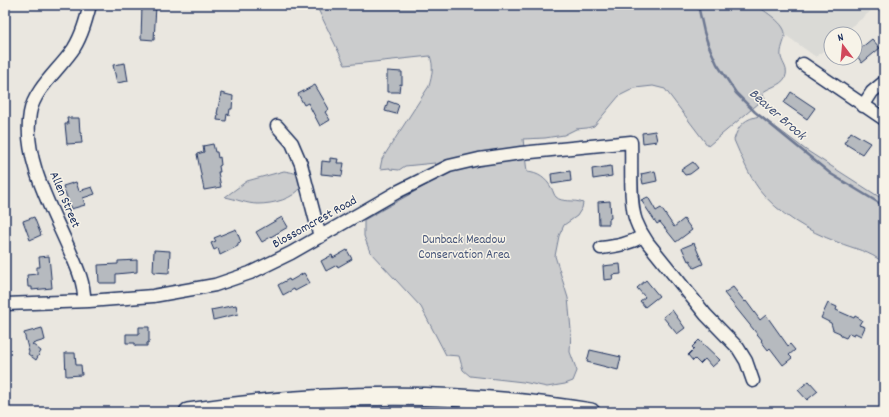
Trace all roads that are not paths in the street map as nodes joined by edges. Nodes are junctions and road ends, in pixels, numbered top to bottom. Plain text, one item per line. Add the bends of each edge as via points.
1 (90, 5) edge
2 (803, 64) dead end
3 (884, 82) edge
4 (863, 106) junction
5 (884, 119) edge
6 (277, 126) dead end
7 (644, 236) junction
8 (320, 237) junction
9 (601, 248) dead end
10 (84, 301) junction
11 (5, 304) edge
12 (753, 381) dead end
13 (188, 412) edge
14 (591, 412) edge

1 - 10 street, Allen Street via 83,30 75,46 38,93 30,111 28,128 39,183 79,273
2 - 4 street
3 - 4 street via 872,92
4 - 5 street
6 - 8 street via 292,143 301,164
7 - 8 street, Blossomcrest Road via 635,220 631,142 521,153 449,166 399,191
7 - 9 street via 631,243
7 - 12 street via 689,295 738,348
8 - 10 street, Blossomcrest Road via 250,273 215,285 153,296
10 - 11 street, Blossomcrest Road
13 - 14 highway via 284,400 398,396 484,400

